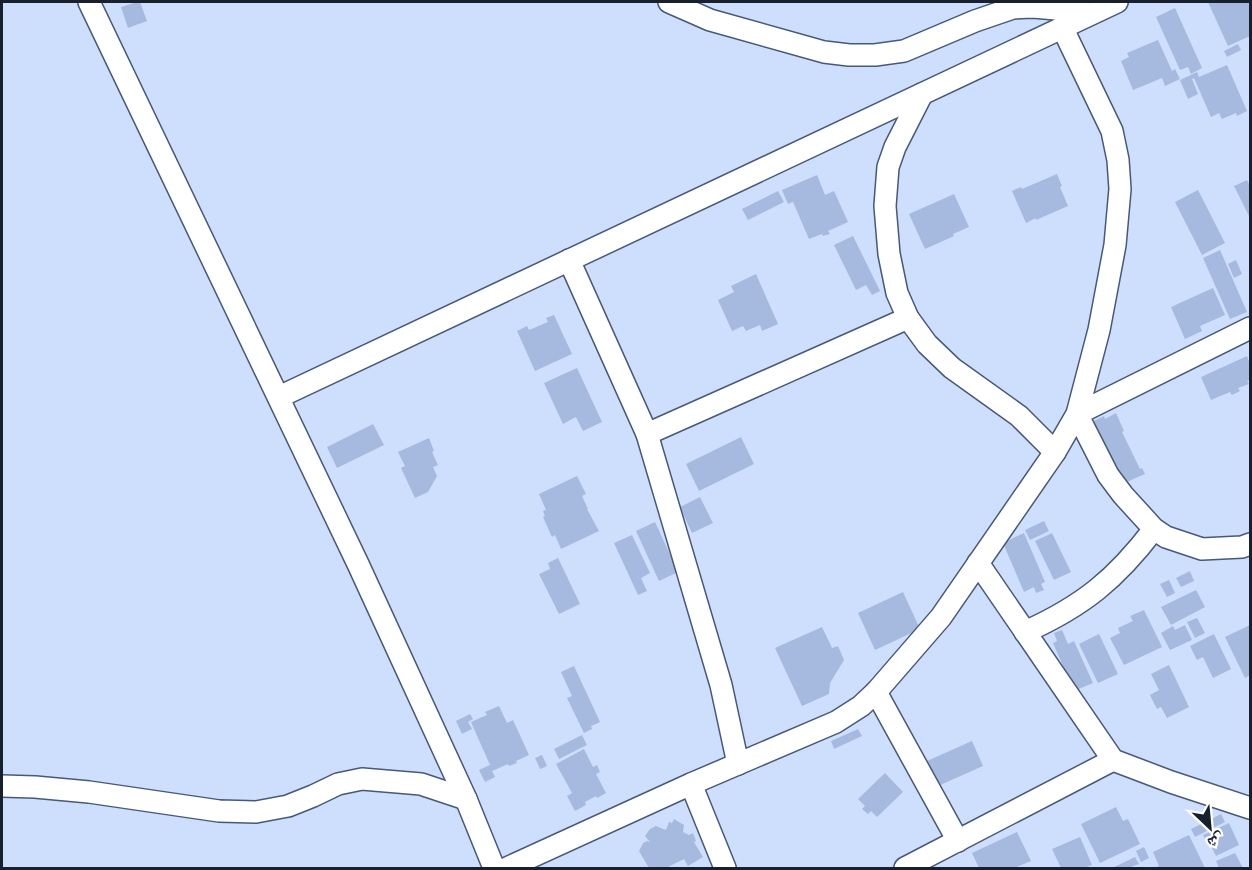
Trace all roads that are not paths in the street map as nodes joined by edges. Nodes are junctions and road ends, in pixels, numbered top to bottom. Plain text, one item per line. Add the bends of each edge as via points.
1 (89, 2) edge
2 (669, 2) edge
3 (1117, 2) edge
4 (1090, 14) junction
5 (1062, 27) junction
6 (922, 94) junction
7 (569, 260) junction
8 (908, 318) junction
9 (1251, 328) edge
10 (279, 397) junction
11 (1077, 414) junction
12 (647, 434) junction
13 (1055, 452) junction
14 (1154, 528) junction
15 (1251, 544) edge
16 (978, 563) junction
17 (1025, 632) junction
18 (876, 692) junction
19 (1113, 760) junction
20 (738, 764) junction
21 (691, 784) junction
22 (2, 786) edge
23 (466, 799) junction
24 (1251, 808) edge
25 (958, 841) junction
26 (494, 868) edge
27 (507, 868) edge
28 (725, 868) edge
29 (905, 868) edge

1 - 10 street
2 - 4 street via 710,20 824,52 849,55 904,51 1013,8
3 - 4 street
4 - 5 street
5 - 6 street
5 - 11 street via 1112,131 1120,189 1115,245 1099,330
6 - 7 street
6 - 8 street via 888,167 885,206 897,293
7 - 10 street
7 - 12 street
8 - 12 street
8 - 13 street via 952,368 1019,416
9 - 11 street
10 - 23 street
11 - 13 street
11 - 14 street via 1108,476
12 - 20 street via 721,685
13 - 16 street
14 - 15 street via 1166,537 1202,549
14 - 17 street via 1125,565 1097,590 1075,607
16 - 17 street
16 - 18 street via 941,617
17 - 19 street
18 - 20 street via 836,722
18 - 25 street
19 - 24 street
19 - 25 street
20 - 21 street
21 - 27 street
21 - 28 street
22 - 23 street via 89,792 219,811 256,812 288,806 338,784 362,779 421,784
23 - 26 street
25 - 29 street

